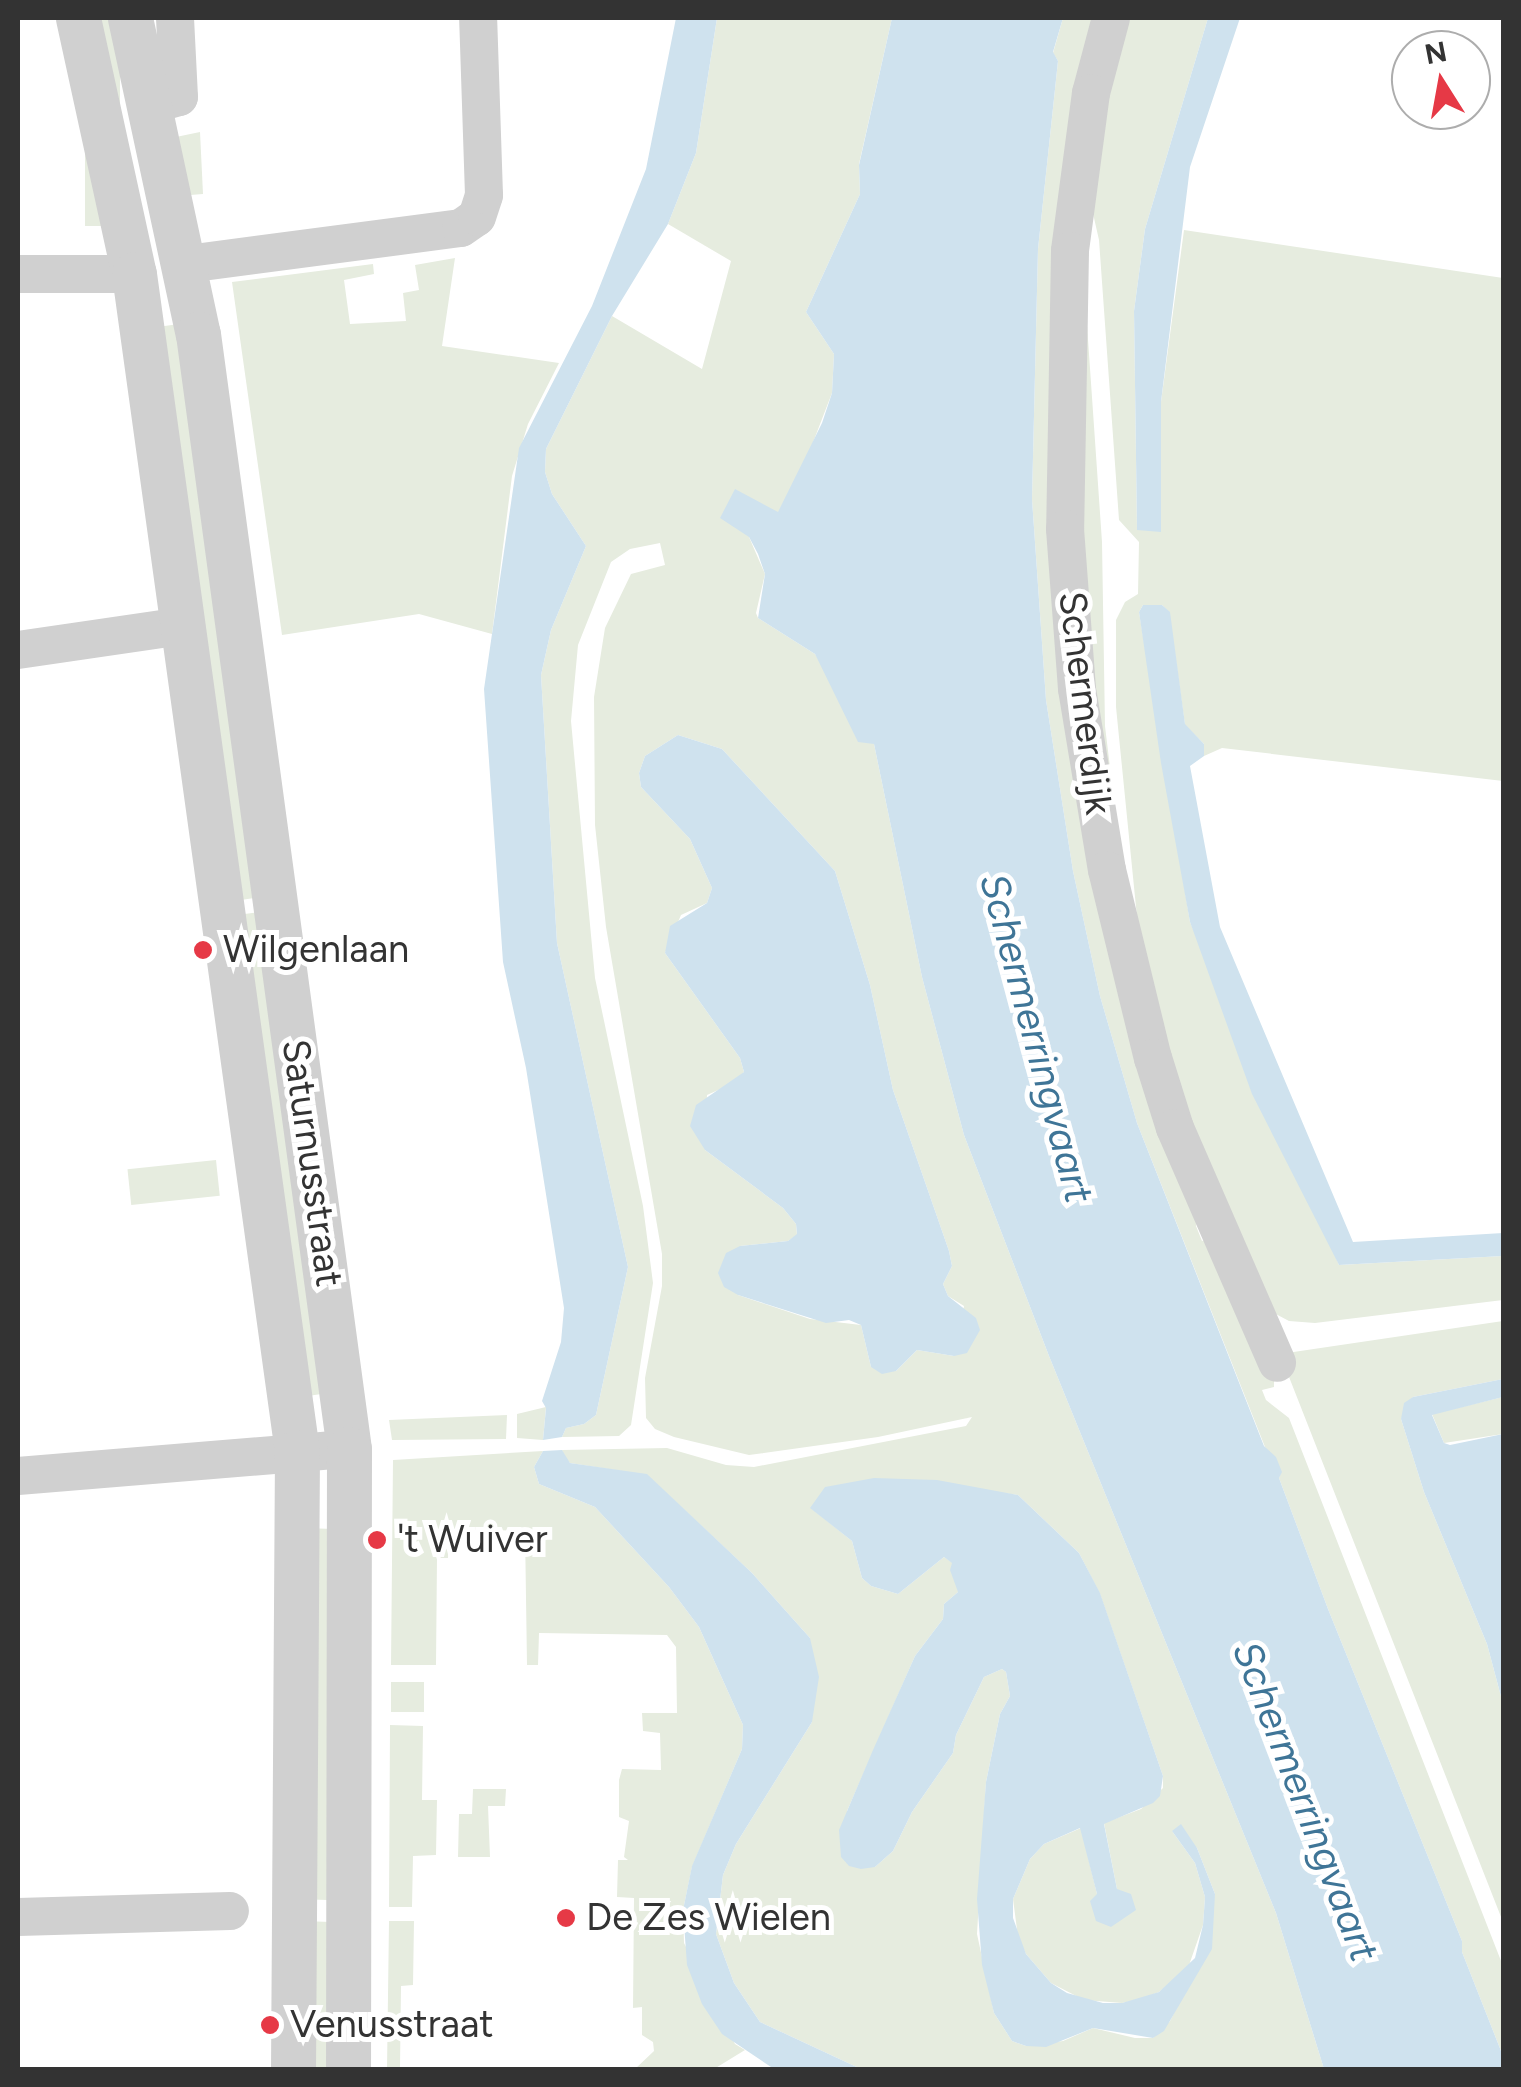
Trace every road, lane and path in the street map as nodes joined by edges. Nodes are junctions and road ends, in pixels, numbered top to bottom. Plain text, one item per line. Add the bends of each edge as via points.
1 (78, 18) edge
2 (130, 18) edge
3 (175, 18) edge
4 (478, 18) edge
5 (1111, 18) edge
6 (151, 105) junction
7 (186, 264) junction
8 (18, 274) edge
9 (134, 274) junction
10 (182, 626) junction
11 (18, 650) edge
12 (1277, 1363) dead end
13 (349, 1448) junction
14 (296, 1452) junction
15 (18, 1476) edge
16 (230, 1911) dead end
17 (18, 1917) edge
18 (293, 2070) edge
19 (348, 2070) edge

1 - 9 street, Saturnusstraat
2 - 6 street, Saturnusstraat
3 - 6 street via 179,96
4 - 7 street via 484,195 477,217 462,228
5 - 12 street, Schermerdijk via 1081,153 1068,288 1065,530 1077,689 1107,870 1152,1058 1175,1128
6 - 7 street, Saturnusstraat
7 - 9 street
7 - 13 street, Saturnusstraat
8 - 9 street
9 - 10 street, Saturnusstraat
10 - 11 street
10 - 14 street, Saturnusstraat
13 - 14 street
13 - 19 street, Saturnusstraat
14 - 15 street
14 - 18 street, Saturnusstraat
16 - 17 street

